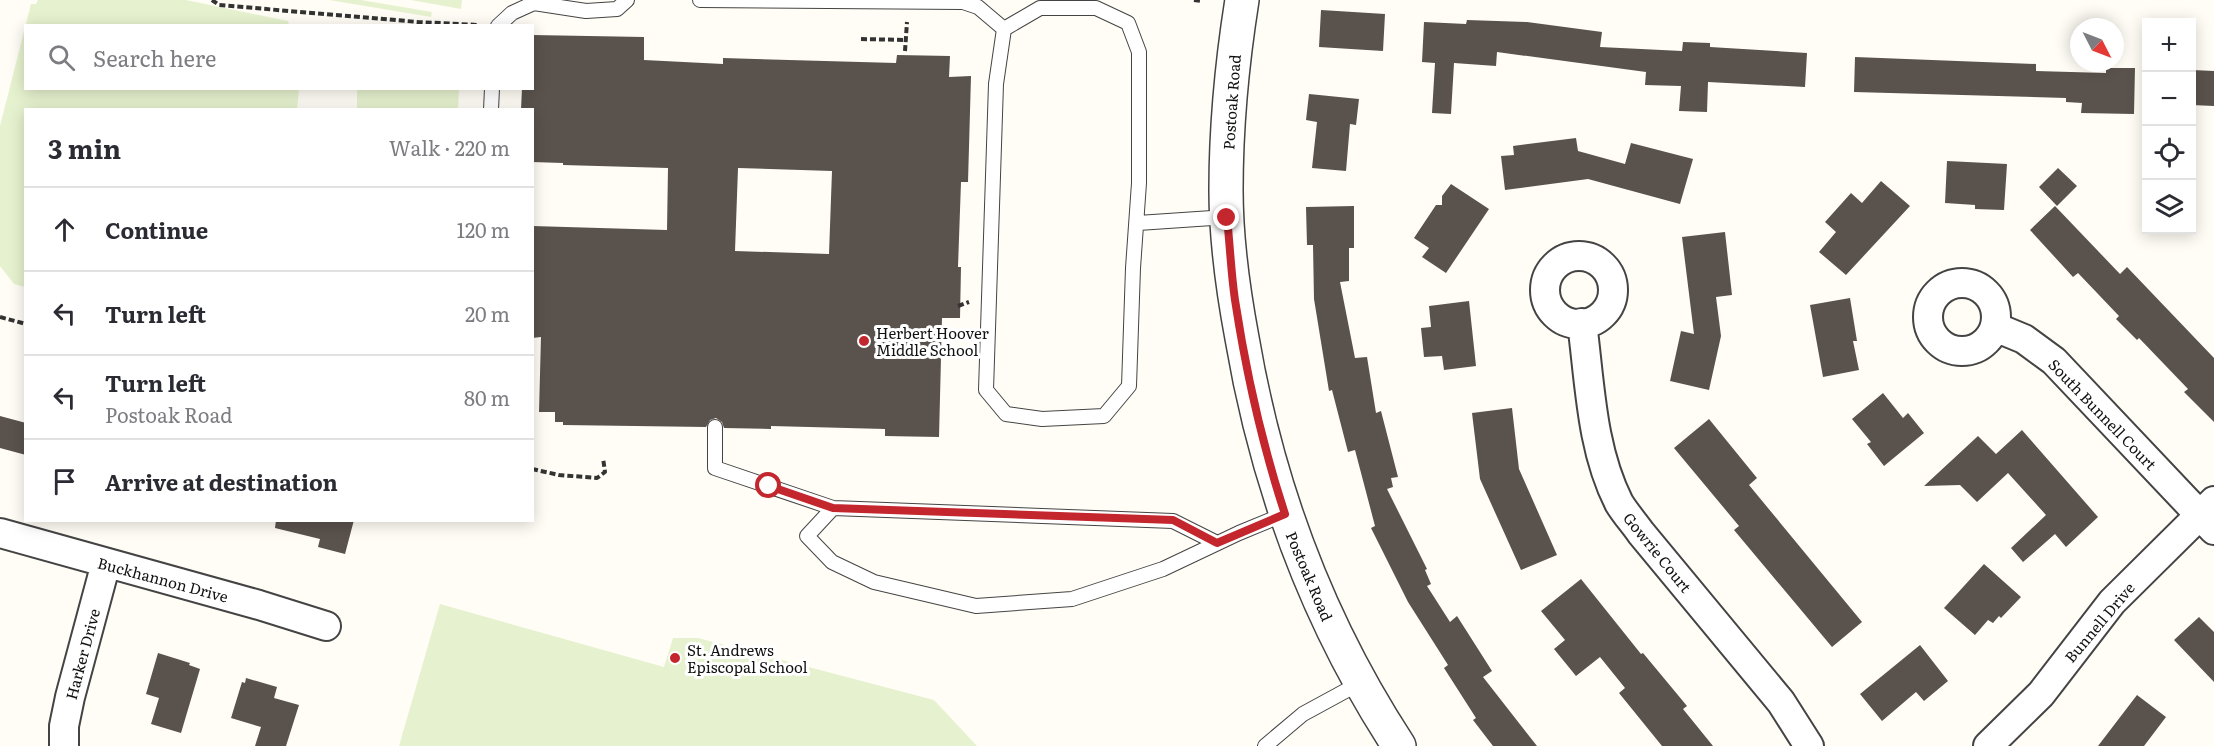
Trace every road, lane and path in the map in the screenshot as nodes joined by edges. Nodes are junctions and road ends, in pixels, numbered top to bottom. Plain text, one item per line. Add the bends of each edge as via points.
1 (212, 0) edge
2 (627, 0) edge
3 (700, 0) edge
4 (1194, 0) edge
5 (1242, 0) edge
6 (1201, 1) edge
7 (908, 2) junction
8 (457, 24) edge
9 (500, 24) edge
10 (1004, 29) junction
11 (861, 39) dead end
12 (906, 40) junction
13 (905, 51) dead end
14 (492, 90) edge
15 (491, 108) edge
16 (1227, 218) junction
17 (1138, 223) junction
18 (971, 301) dead end
19 (958, 306) dead end
20 (0, 317) edge
21 (24, 323) edge
22 (1582, 323) dead end
23 (1995, 327) dead end
24 (716, 427) dead end
25 (603, 458) dead end
26 (534, 469) edge
27 (833, 508) junction
28 (1285, 514) junction
29 (2209, 515) edge
30 (0, 533) edge
31 (1217, 543) junction
32 (106, 563) junction
33 (326, 626) dead end
34 (1360, 683) junction
35 (64, 746) edge
36 (1265, 746) edge
37 (1399, 746) edge
38 (1809, 746) edge
39 (1988, 746) edge

1 - 8 path via 219,5
2 - 9 lane via 618,9 586,11 534,3 512,13
3 - 7 lane
4 - 6 path
5 - 16 street, Postoak Road via 1228,106
7 - 10 lane via 963,2 978,7
7 - 12 path
10 - 17 lane via 1040,8 1096,8 1128,23 1139,52
10 - 17 lane via 996,84 986,390 1006,414 1042,419 1104,416 1129,387
11 - 12 path
12 - 13 path
14 - 15 lane
16 - 17 lane
16 - 28 street, Postoak Road via 1234,298 1248,376
18 - 19 path
20 - 21 path
22 - 38 street, Gowrie Court via 1597,443 1620,504 1781,702
23 - 29 street, South Bunnell Court via 2024,339 2054,361
24 - 27 lane via 715,468
25 - 26 path via 605,472 597,478
27 - 31 lane via 1173,520
27 - 31 lane via 807,536 832,562 874,582 976,606 1072,599 1162,569
28 - 31 lane
28 - 34 street, Postoak Road via 1324,612
29 - 39 street, Bunnell Drive via 2112,602 2041,694
30 - 32 street, Buckhannon Drive
32 - 33 street, Buckhannon Drive
32 - 35 street, Harker Drive via 70,697
34 - 36 lane via 1303,714
34 - 37 street, Postoak Road

